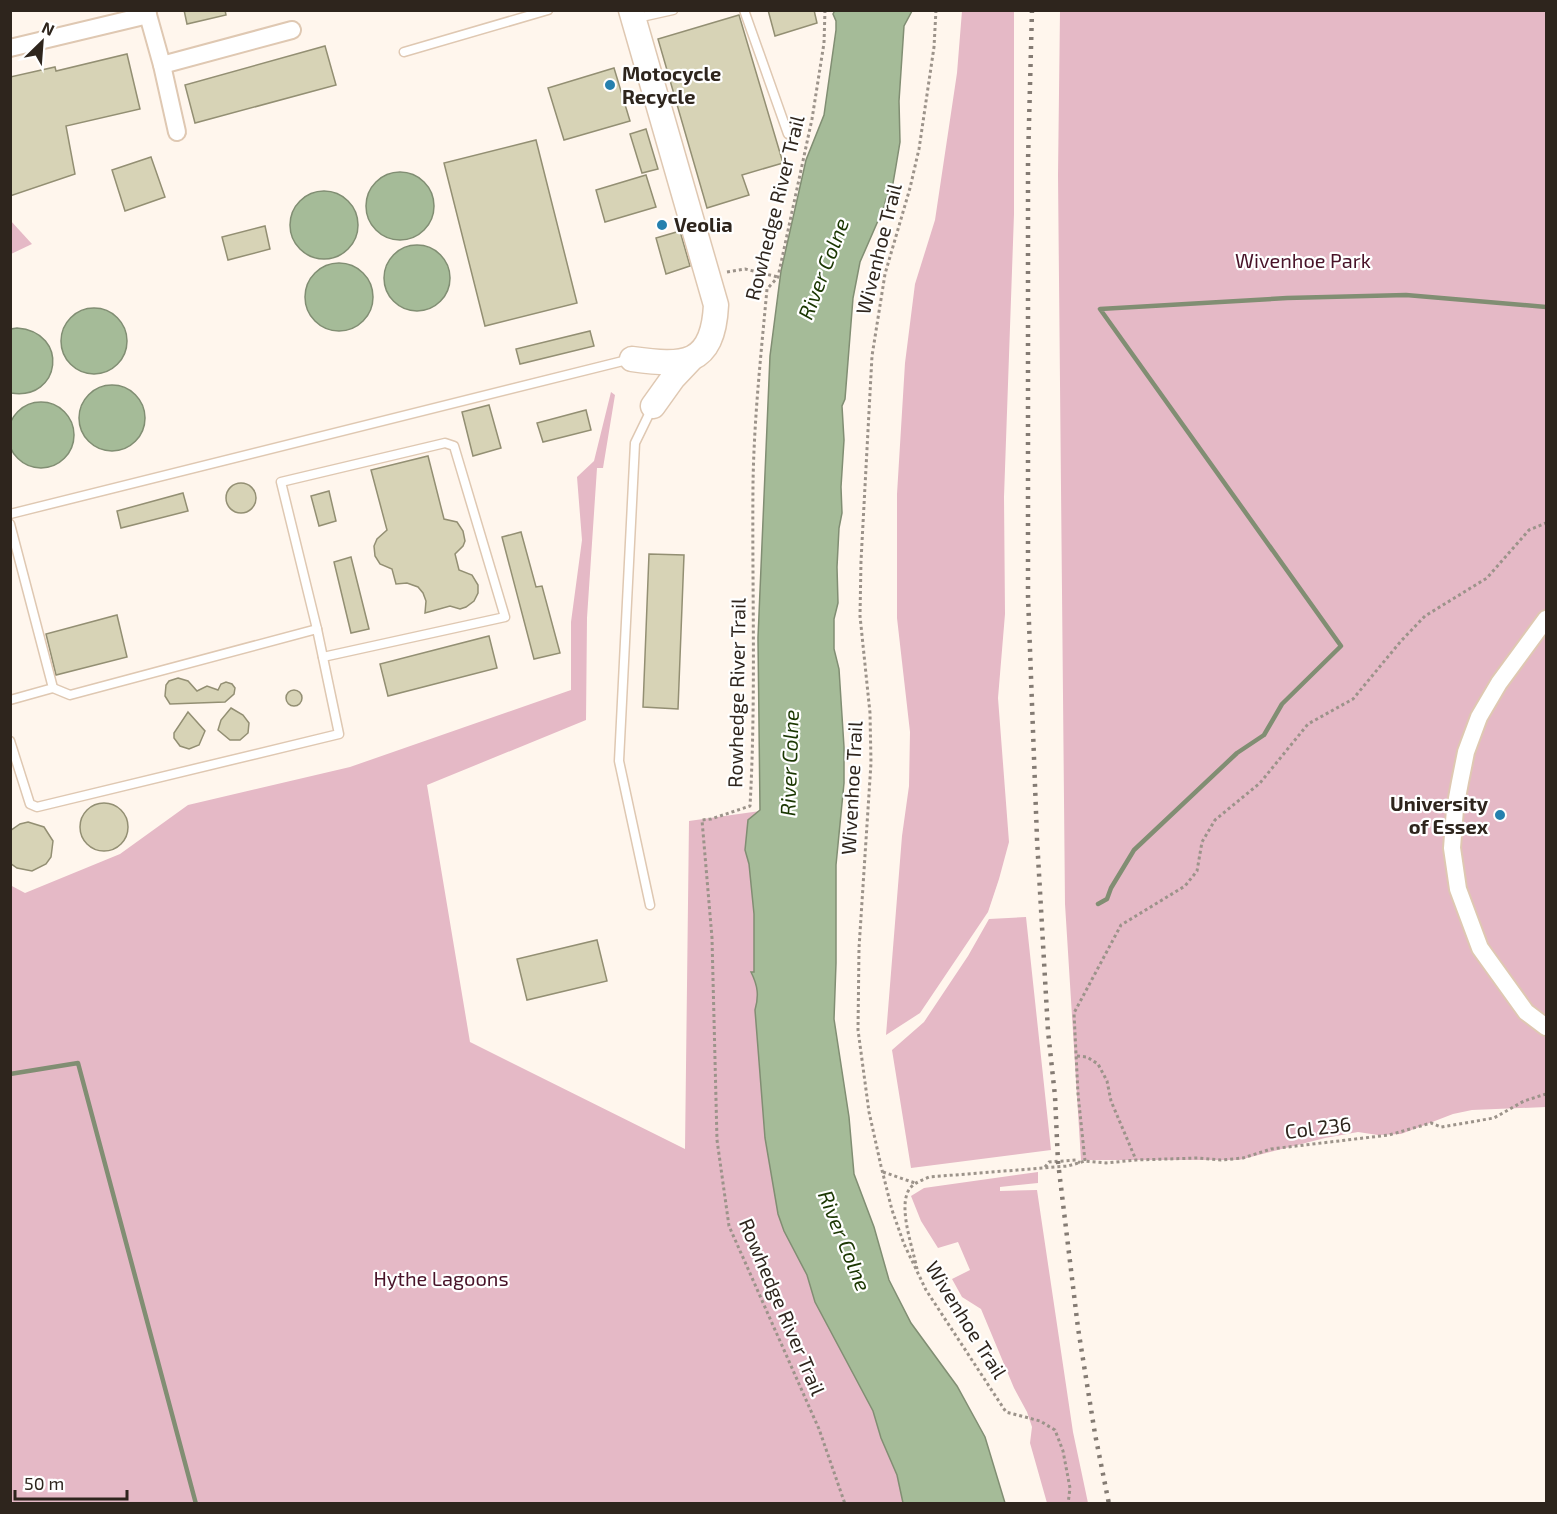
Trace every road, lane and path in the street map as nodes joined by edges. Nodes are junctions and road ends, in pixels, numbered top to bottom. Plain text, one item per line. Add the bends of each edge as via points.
1 (548, 10) edge
2 (673, 10) edge
3 (744, 10) edge
4 (825, 10) edge
5 (936, 10) edge
6 (148, 13) edge
7 (632, 15) edge
8 (292, 30) dead end
9 (10, 48) edge
10 (404, 52) dead end
11 (162, 65) junction
12 (177, 132) dead end
13 (788, 134) dead end
14 (708, 277) junction
15 (778, 277) junction
16 (632, 359) joint
17 (690, 360) junction
18 (653, 406) joint
19 (10, 514) edge
20 (1546, 523) edge
21 (10, 524) edge
22 (1546, 619) edge
23 (317, 629) junction
24 (322, 657) junction
25 (53, 688) junction
26 (10, 700) edge
27 (10, 741) edge
28 (650, 905) dead end
29 (1546, 1028) edge
30 (1077, 1056) junction
31 (1546, 1094) edge
32 (1136, 1160) junction
33 (1086, 1161) junction
34 (881, 1166) junction
35 (915, 1183) junction
36 (926, 1290) junction
37 (845, 1503) edge
38 (1068, 1503) edge

1 - 10 lane
2 - 7 lane
3 - 13 lane
4 - 15 path, Rowhedge River Trail via 812,120
5 - 34 path, Wivenhoe Trail via 916,159 878,309 865,461 860,616 871,763 858,1030
6 - 9 street
6 - 11 street
7 - 14 street
8 - 11 street
11 - 12 street
14 - 15 path via 745,269
14 - 17 street via 716,305 715,322 698,357
15 - 37 path, Rowhedge River Trail via 767,289 756,408 754,742 750,806 702,820 712,938 717,1140 729,1226 819,1430
16 - 17 street via 673,363
16 - 19 lane
17 - 18 street
18 - 28 lane via 635,443 619,761
20 - 30 path via 1529,530 1487,578 1425,616 1353,699 1308,724 1260,783 1215,820 1202,842 1197,871 1185,886 1121,925 1074,1012
21 - 25 lane
22 - 29 street via 1479,717 1466,752 1452,848 1458,889 1480,948 1526,1012
23 - 24 lane
23 - 24 lane via 281,482 445,443 454,446 505,617
23 - 25 lane via 70,695
24 - 27 lane via 339,734 37,807 30,804
25 - 26 lane
30 - 32 path via 1098,1065
30 - 33 path
31 - 32 path, Col 236 via 1494,1118 1464,1124 1441,1127 1431,1123 1389,1134 1271,1149 1243,1158
32 - 33 path, Col 236
33 - 35 path via 929,1177
34 - 35 path via 883,1172
34 - 36 path, Wivenhoe Trail via 904,1244
35 - 36 path via 907,1192 904,1209 917,1269
36 - 38 path, Wivenhoe Trail via 1006,1413 1040,1421 1055,1430 1070,1488

